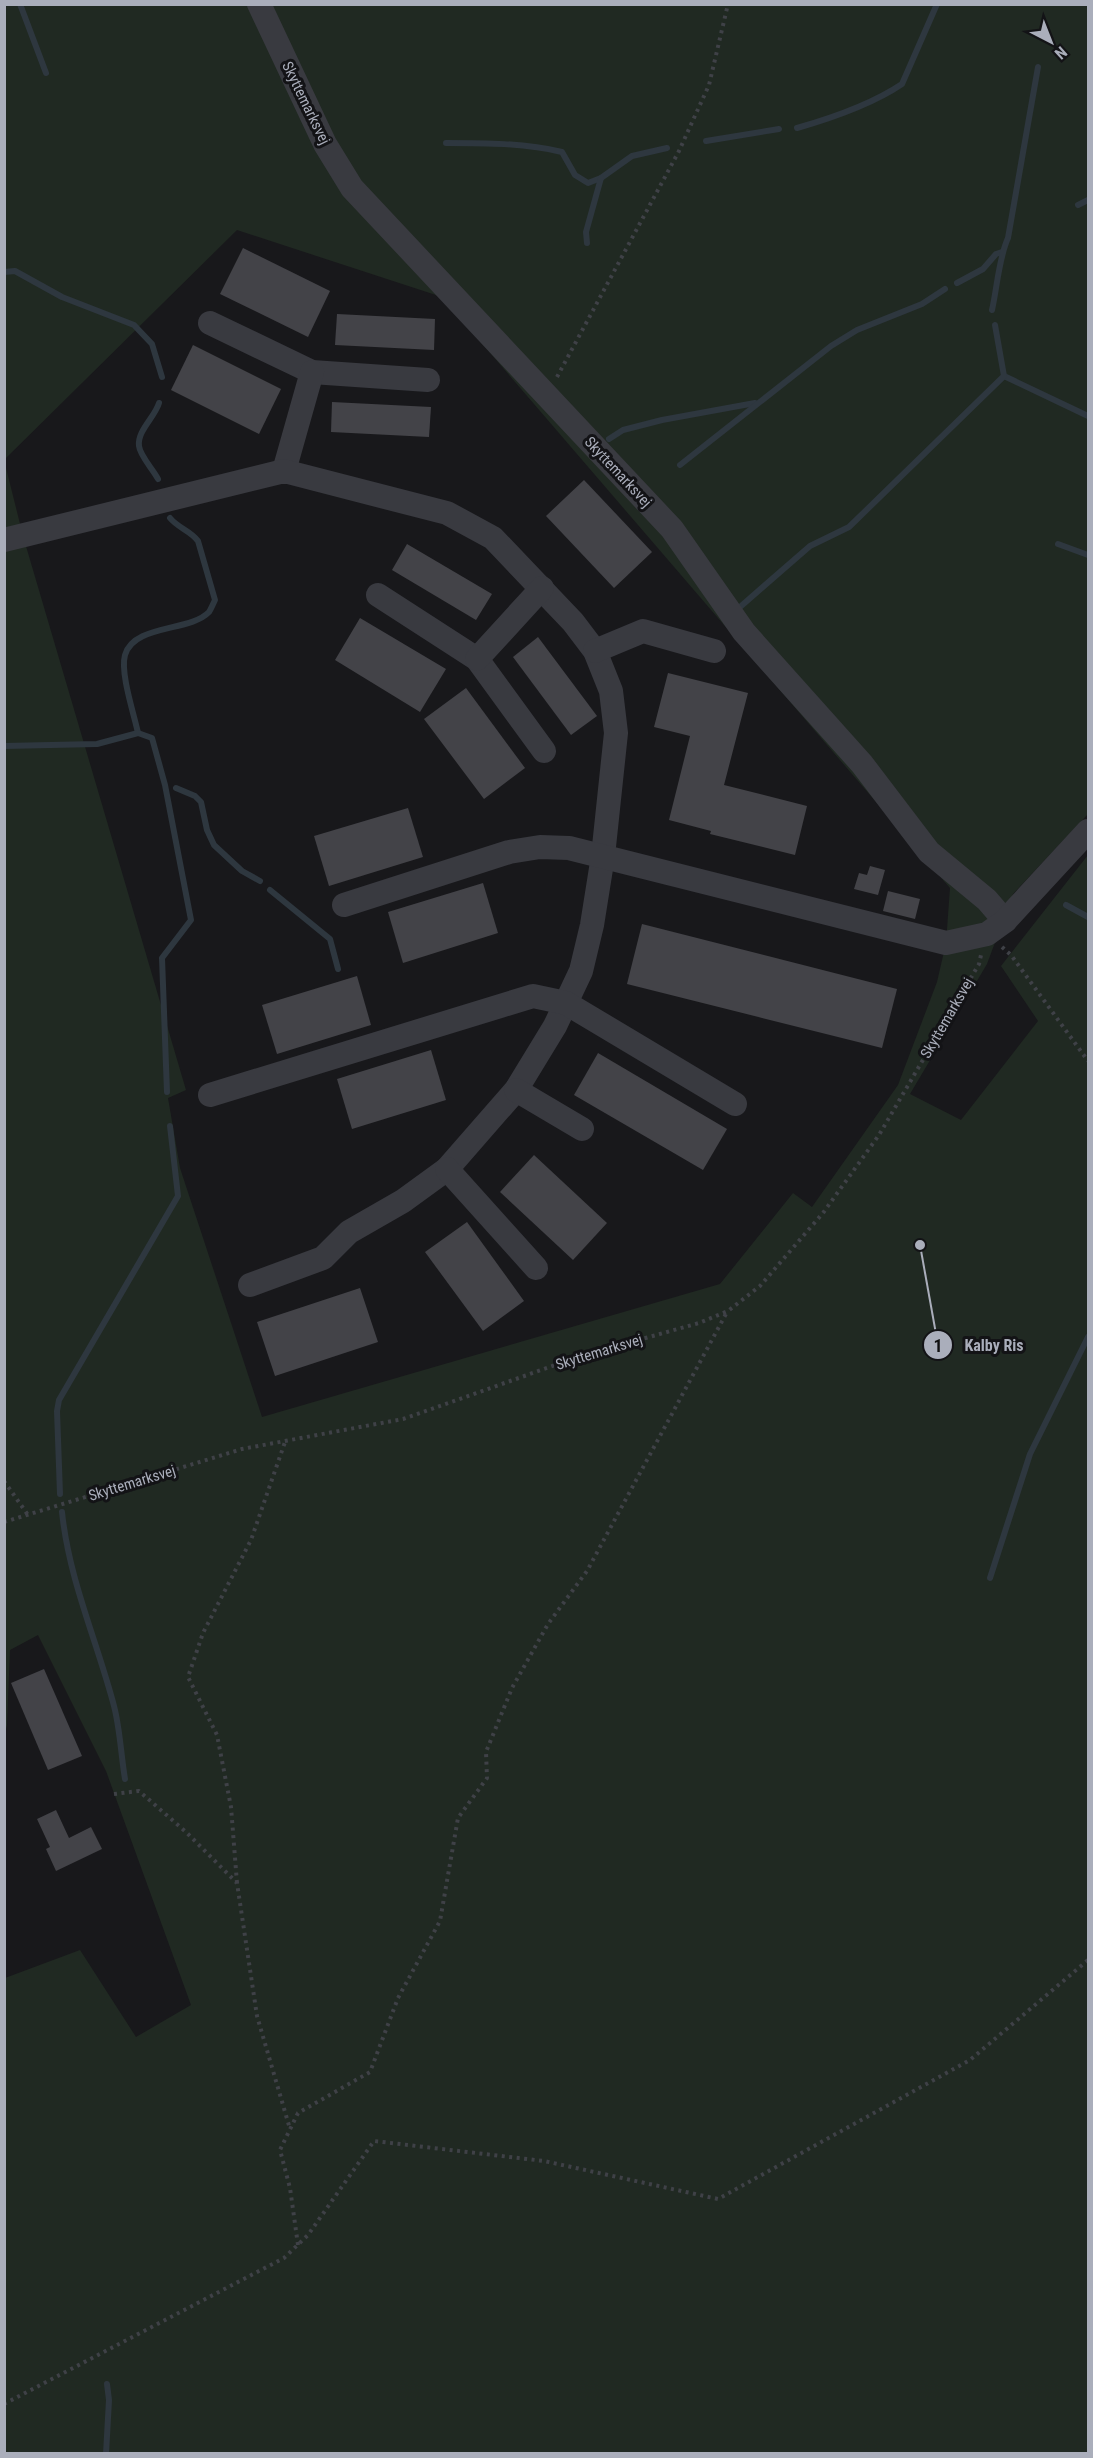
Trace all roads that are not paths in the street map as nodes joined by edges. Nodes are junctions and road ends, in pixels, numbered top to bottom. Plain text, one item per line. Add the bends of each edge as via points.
1 (259, 4) edge
2 (210, 323) dead end
3 (312, 372) junction
4 (428, 380) dead end
5 (284, 471) junction
6 (4, 540) edge
7 (542, 588) junction
8 (378, 595) dead end
9 (595, 651) junction
10 (714, 651) dead end
11 (477, 659) junction
12 (544, 751) dead end
13 (1089, 831) edge
14 (603, 856) junction
15 (344, 904) dead end
16 (996, 928) junction
17 (566, 1003) junction
18 (516, 1090) junction
19 (210, 1095) dead end
20 (735, 1104) dead end
21 (582, 1129) dead end
22 (447, 1169) junction
23 (536, 1268) dead end
24 (250, 1285) dead end

1 - 16 street, Skyttemarksvej via 325,144 352,188 672,529 744,632 862,764 929,852 987,900
2 - 3 street
3 - 4 street
3 - 5 street
5 - 6 street
5 - 7 street via 447,513 493,537
7 - 9 street
7 - 11 street
8 - 11 street
9 - 10 street via 643,631
9 - 14 street via 611,691 616,733
11 - 12 street
13 - 16 street
14 - 15 street via 569,848 509,852
14 - 16 street via 946,943
14 - 17 street via 581,971
17 - 18 street
17 - 19 street via 533,996
17 - 20 street
18 - 21 street
18 - 22 street
22 - 23 street
22 - 24 street via 349,1232 323,1258

